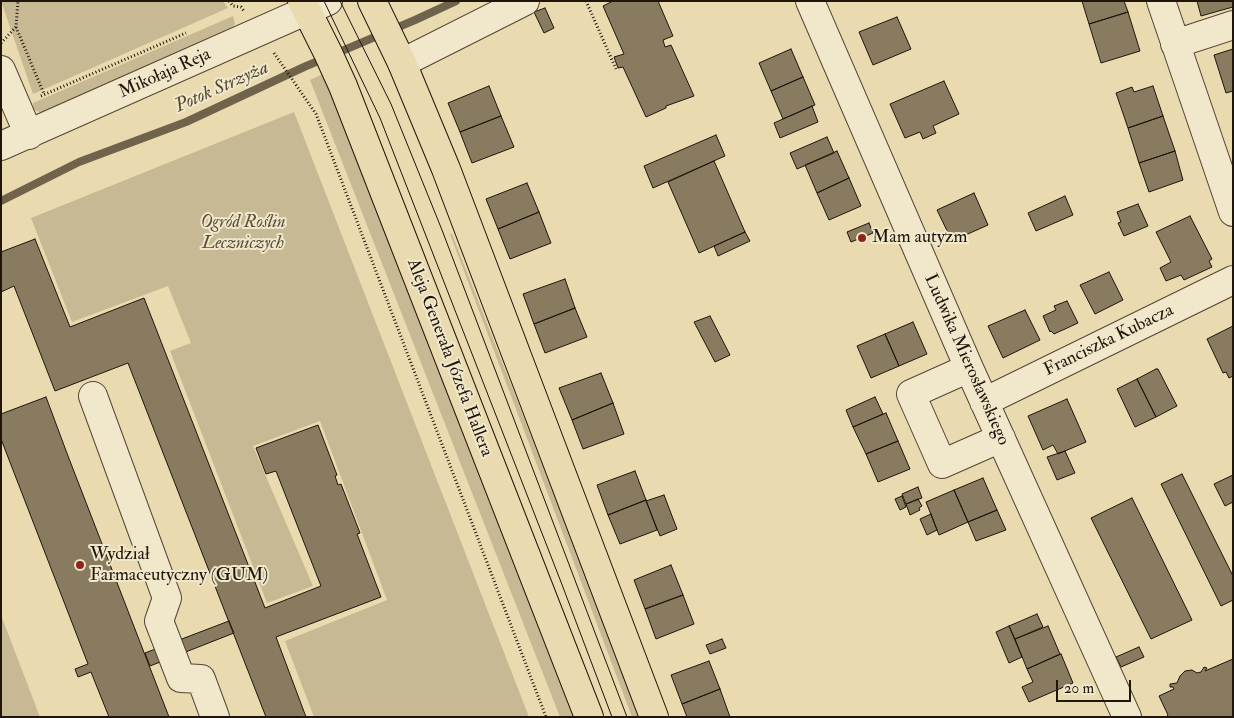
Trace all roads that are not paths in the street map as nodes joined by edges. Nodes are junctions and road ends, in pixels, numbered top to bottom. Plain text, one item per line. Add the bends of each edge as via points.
1 (372, 1) edge
2 (525, 1) edge
3 (810, 1) edge
4 (1160, 1) edge
5 (313, 4) edge
6 (1233, 25) edge
7 (1175, 44) junction
8 (402, 63) junction
9 (1, 70) edge
10 (29, 135) junction
11 (1, 146) edge
12 (1233, 212) edge
13 (1233, 280) edge
14 (969, 368) junction
15 (93, 396) dead end
16 (984, 402) junction
17 (1001, 438) junction
18 (215, 717) edge
19 (589, 717) edge
20 (654, 717) edge
21 (1127, 717) edge

1 - 8 main road
2 - 8 street
3 - 14 street, Ludwika Mierosławskiego
4 - 7 street
5 - 10 street, Mikołaja Reja
5 - 19 main road, Aleja Generała Józefa Hallera
6 - 7 street
7 - 12 street
8 - 20 main road via 446,168
9 - 10 street
10 - 11 street, Mikołaja Reja
13 - 16 street, Franciszka Kubacza
14 - 16 street, Ludwika Mierosławskiego
14 - 17 street via 911,394 942,464
15 - 18 street via 167,598 159,620 165,636 181,678 201,679
16 - 17 street, Ludwika Mierosławskiego
17 - 21 street, Ludwika Mierosławskiego

